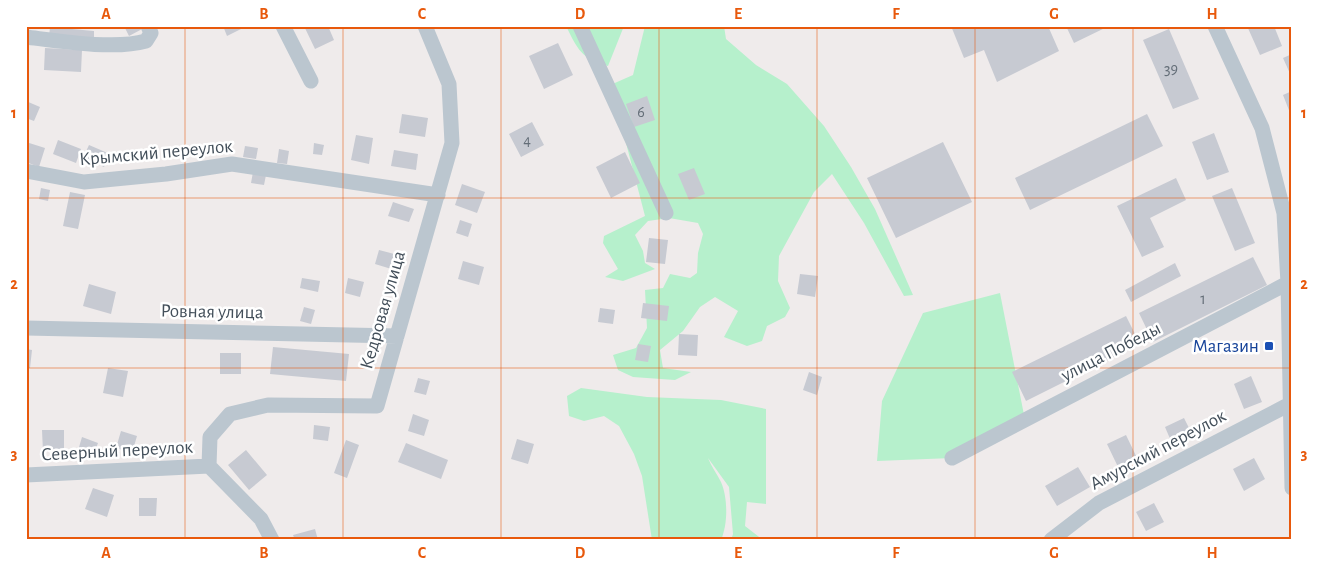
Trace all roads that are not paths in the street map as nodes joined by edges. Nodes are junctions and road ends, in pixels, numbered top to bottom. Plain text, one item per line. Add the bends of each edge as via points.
1 (148, 26) edge
2 (283, 26) edge
3 (425, 26) edge
4 (580, 26) edge
5 (1215, 26) edge
6 (26, 37) edge
7 (311, 81) dead end
8 (26, 171) edge
9 (438, 195) junction
10 (666, 213) dead end
11 (1288, 283) junction
12 (26, 328) edge
13 (397, 336) junction
14 (1290, 338) edge
15 (1290, 404) junction
16 (952, 458) dead end
17 (209, 466) junction
18 (26, 475) edge
19 (1292, 488) edge
20 (272, 540) edge
21 (1051, 540) edge

1 - 6 street via 151,32 146,41 133,45
2 - 7 street
3 - 9 street, Кедровая улица via 449,84 452,143
4 - 10 street
5 - 11 street via 1262,128 1284,213
8 - 9 street, Крымский переулок via 84,182 232,164
9 - 13 street, Кедровая улица
11 - 14 street
11 - 16 street, улица Победы
12 - 13 street, Ровная улица
13 - 17 street, Кедровая улица via 377,406 268,404 230,414 210,436
14 - 15 street
15 - 19 street
15 - 21 street, Амурский переулок via 1099,503
17 - 18 street, Северный переулок
17 - 20 street via 261,520

